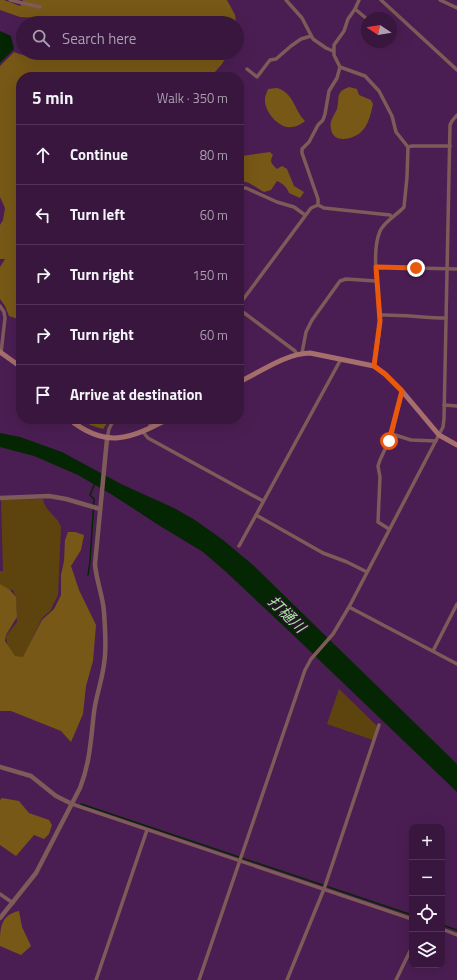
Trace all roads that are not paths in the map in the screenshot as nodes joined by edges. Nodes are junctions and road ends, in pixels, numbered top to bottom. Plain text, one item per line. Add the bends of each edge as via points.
1 (10, 0) edge
2 (286, 0) edge
3 (359, 0) edge
4 (381, 0) edge
5 (440, 0) edge
6 (40, 8) dead end
7 (457, 8) edge
8 (355, 9) junction
9 (361, 14) edge
10 (311, 36) junction
11 (333, 51) junction
12 (340, 67) junction
13 (247, 69) dead end
14 (457, 70) edge
15 (457, 115) edge
16 (450, 146) junction
17 (408, 147) junction
18 (244, 188) edge
19 (318, 206) junction
20 (305, 215) junction
21 (392, 218) junction
22 (376, 267) junction
23 (447, 268) junction
24 (457, 269) edge
25 (376, 281) junction
26 (244, 298) edge
27 (0, 306) edge
28 (244, 313) edge
29 (379, 315) junction
30 (446, 318) junction
31 (0, 352) edge
32 (300, 354) junction
33 (341, 359) junction
34 (16, 363) edge
35 (374, 366) junction
36 (244, 379) edge
37 (402, 391) junction
38 (444, 405) junction
39 (457, 406) edge
40 (75, 424) edge
41 (112, 424) edge
42 (150, 424) edge
43 (158, 424) edge
44 (149, 429) junction
45 (143, 432) junction
46 (392, 434) junction
47 (439, 436) junction
48 (107, 439) junction
49 (436, 441) junction
50 (457, 445) edge
51 (0, 498) edge
52 (263, 501) junction
53 (100, 509) junction
54 (256, 516) junction
55 (389, 529) junction
56 (239, 546) dead end
57 (367, 572) junction
58 (457, 604) edge
59 (348, 608) junction
60 (433, 651) junction
61 (457, 664) edge
62 (379, 725) dead end
63 (0, 767) edge
64 (72, 804) junction
65 (147, 830) junction
66 (240, 860) junction
67 (324, 889) junction
68 (0, 894) edge
69 (13, 903) junction
70 (0, 918) edge
71 (409, 918) edge
72 (445, 930) edge
73 (457, 935) edge
74 (409, 953) edge
75 (96, 980) edge
76 (199, 980) edge
77 (287, 980) edge
78 (396, 980) edge

1 - 6 street
2 - 10 street via 302,18
3 - 8 street
4 - 14 street
5 - 7 street
8 - 9 street
8 - 11 street
10 - 11 street
10 - 13 street via 301,39 270,60 257,77
11 - 12 street
12 - 17 street via 365,76 379,91 392,116 396,132
12 - 19 street via 329,91 323,120 310,142 302,149
15 - 16 street via 450,125
16 - 17 street
16 - 23 street
17 - 21 street via 406,201 404,207
18 - 20 street
19 - 20 street via 311,208
19 - 21 street via 390,215
20 - 26 street
21 - 22 street via 380,232
22 - 23 street
22 - 25 street
23 - 24 street
23 - 30 street
25 - 29 street
25 - 32 street via 346,278 340,281 312,320
27 - 31 street via 4,318
28 - 32 street
29 - 30 street
29 - 35 street
30 - 38 street
31 - 34 main road
32 - 33 main road via 310,353
32 - 36 main road
33 - 35 main road
33 - 52 street
35 - 37 main road
37 - 46 street
37 - 47 main road
38 - 39 street
38 - 47 street via 444,419
40 - 48 main road
41 - 48 street
42 - 44 street
43 - 44 main road
44 - 45 main road
45 - 48 main road
45 - 52 street via 148,438
46 - 49 street via 411,440
46 - 55 street via 378,466 378,522
47 - 49 street
47 - 50 main road
48 - 53 street
49 - 55 street
51 - 53 street via 49,496
52 - 54 street
53 - 64 street via 95,573 103,600 105,662 96,701 86,774
54 - 56 street
54 - 57 street via 323,553
55 - 57 street
57 - 59 street
58 - 60 street
59 - 60 street
59 - 66 street via 305,670
60 - 61 street
62 - 67 street
63 - 64 street via 30,776 56,796
64 - 65 street
64 - 69 street via 36,873
65 - 66 street
65 - 75 street
66 - 67 street
66 - 76 street
67 - 71 street
67 - 77 street
68 - 69 street
69 - 70 street
72 - 73 street
74 - 78 street

